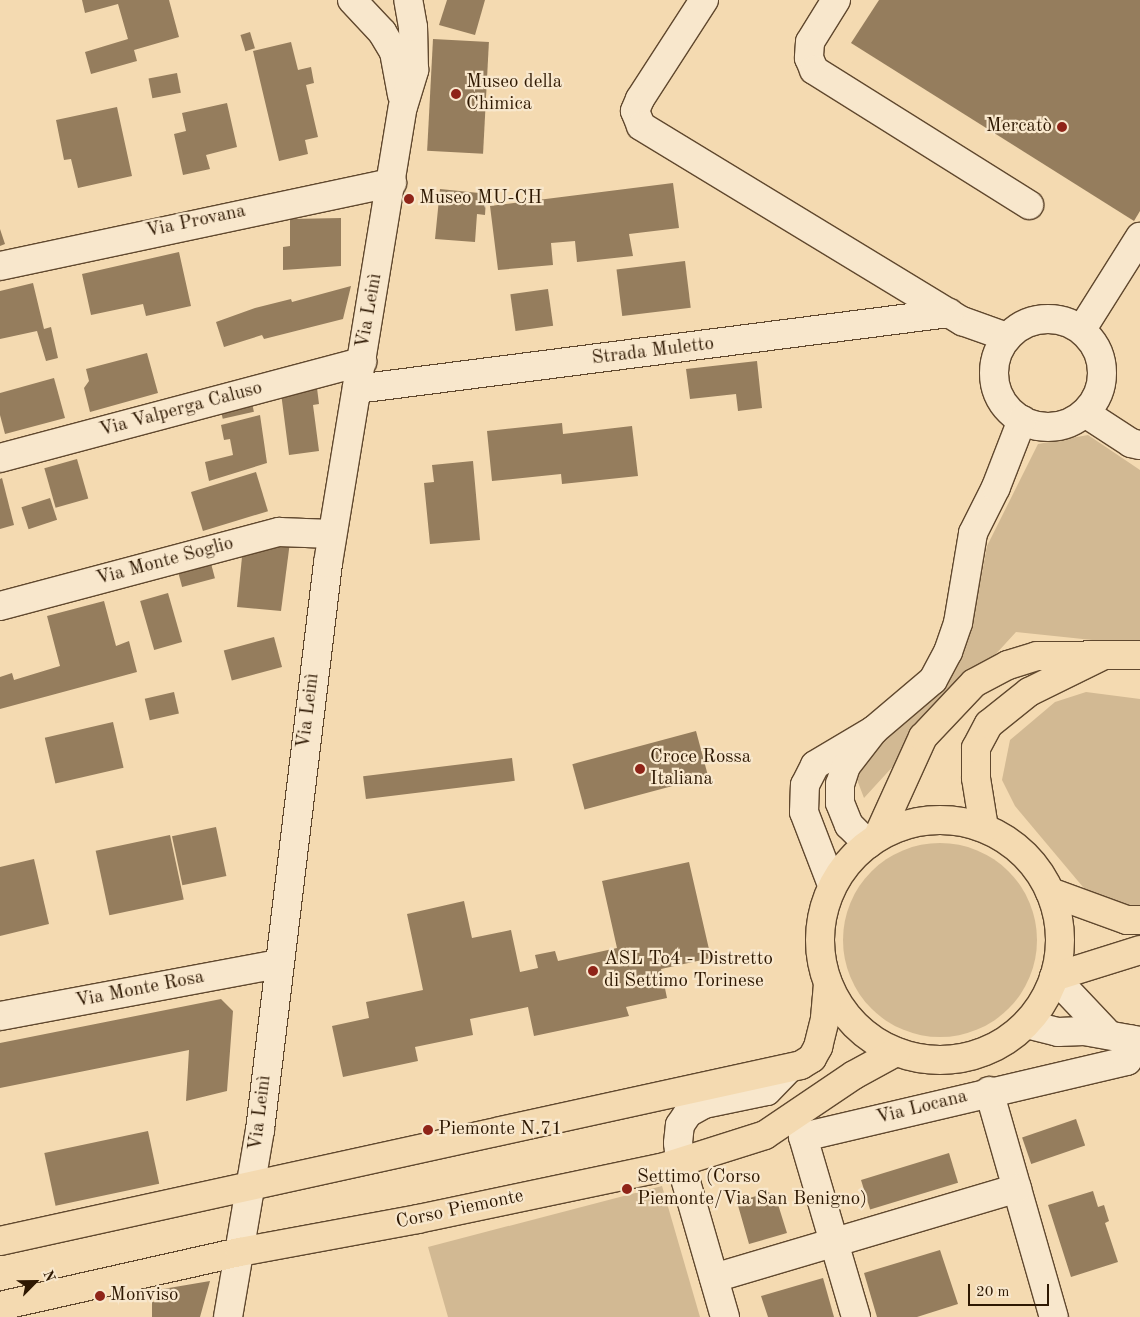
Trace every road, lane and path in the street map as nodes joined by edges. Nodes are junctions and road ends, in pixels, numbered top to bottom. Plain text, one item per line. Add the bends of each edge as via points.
1 (352, 0) edge
2 (408, 0) edge
3 (704, 0) edge
4 (836, 0) edge
5 (403, 107) junction
6 (392, 182) junction
7 (1028, 205) dead end
8 (1140, 237) edge
9 (0, 266) edge
10 (955, 317) junction
11 (1082, 330) junction
12 (1007, 337) junction
13 (362, 362) junction
14 (995, 362) junction
15 (357, 389) junction
16 (1085, 413) junction
17 (1022, 420) junction
18 (1140, 445) edge
19 (0, 458) edge
20 (332, 534) junction
21 (0, 606) edge
22 (1108, 653) junction
23 (1140, 655) edge
24 (874, 730) junction
25 (984, 828) junction
26 (873, 840) junction
27 (832, 885) junction
28 (1050, 892) junction
29 (1140, 920) edge
30 (1140, 950) edge
31 (279, 964) junction
32 (1054, 977) junction
33 (828, 984) junction
34 (0, 1016) edge
35 (1026, 1024) junction
36 (1127, 1038) edge
37 (896, 1052) junction
38 (788, 1069) junction
39 (989, 1092) junction
40 (680, 1161) junction
41 (252, 1184) junction
42 (1017, 1188) junction
43 (0, 1242) edge
44 (834, 1242) junction
45 (240, 1252) junction
46 (714, 1278) junction
47 (0, 1306) edge
48 (228, 1317) edge
49 (725, 1317) edge
50 (856, 1317) edge
51 (1054, 1317) edge

1 - 5 street via 382,32 394,52
2 - 5 street via 413,27 414,70
3 - 10 street via 640,99 635,112 641,126
4 - 7 street via 810,42 814,70
5 - 6 street, Via Leinì
6 - 9 street, Via Provana
6 - 13 street, Via Leinì
8 - 11 street
10 - 12 street
10 - 14 street
10 - 15 street, Strada Muletto
11 - 12 street via 1051,318 1027,323
11 - 16 street via 1093,341 1103,371 1101,386
12 - 14 street
13 - 15 street, Via Leinì
13 - 19 street, Via Valperga Caluso
14 - 17 street via 994,379 999,395 1008,410
15 - 20 street, Via Leinì
16 - 17 street via 1054,427
16 - 18 street
17 - 24 street via 996,487 973,533 958,623 948,652 933,680
20 - 21 street, Via Monte Soglio via 278,532
20 - 31 street, Via Leinì
22 - 23 main road
22 - 25 main road via 1029,692 989,724 976,748 976,778
22 - 26 main road via 1037,656 1008,665 974,683 923,737
24 - 26 street via 846,766 840,784 840,803 849,825
24 - 27 street via 815,765 805,785 804,812
25 - 26 main road via 948,820 912,822
25 - 28 main road via 1012,843 1034,865
26 - 27 main road via 852,858
27 - 33 main road via 822,917 820,951
28 - 29 main road via 1127,920
28 - 32 main road via 1058,920 1060,948
30 - 32 main road
31 - 34 street, Via Monte Rosa
31 - 41 street, Via Leinì
32 - 35 main road via 1047,995
32 - 36 street
33 - 37 main road via 844,1012 868,1036
33 - 38 main road via 818,1048 812,1058
35 - 36 street via 1058,1032
35 - 37 main road via 998,1045 966,1057 931,1060
36 - 39 street, Via Locana via 1127,1061
37 - 40 main road, Corso Piemonte via 854,1075 765,1135
38 - 40 street via 767,1091 704,1104 688,1113 680,1124
38 - 41 main road
39 - 42 street
39 - 44 street, Via Locana via 803,1137
40 - 45 main road, Corso Piemonte via 418,1219
40 - 46 street
41 - 43 main road
41 - 45 street, Via Leinì
42 - 44 street
42 - 51 street
44 - 46 street
44 - 50 street, Via Locana
45 - 47 main road, Corso Piemonte
45 - 48 street, Via Leinì
46 - 49 street

